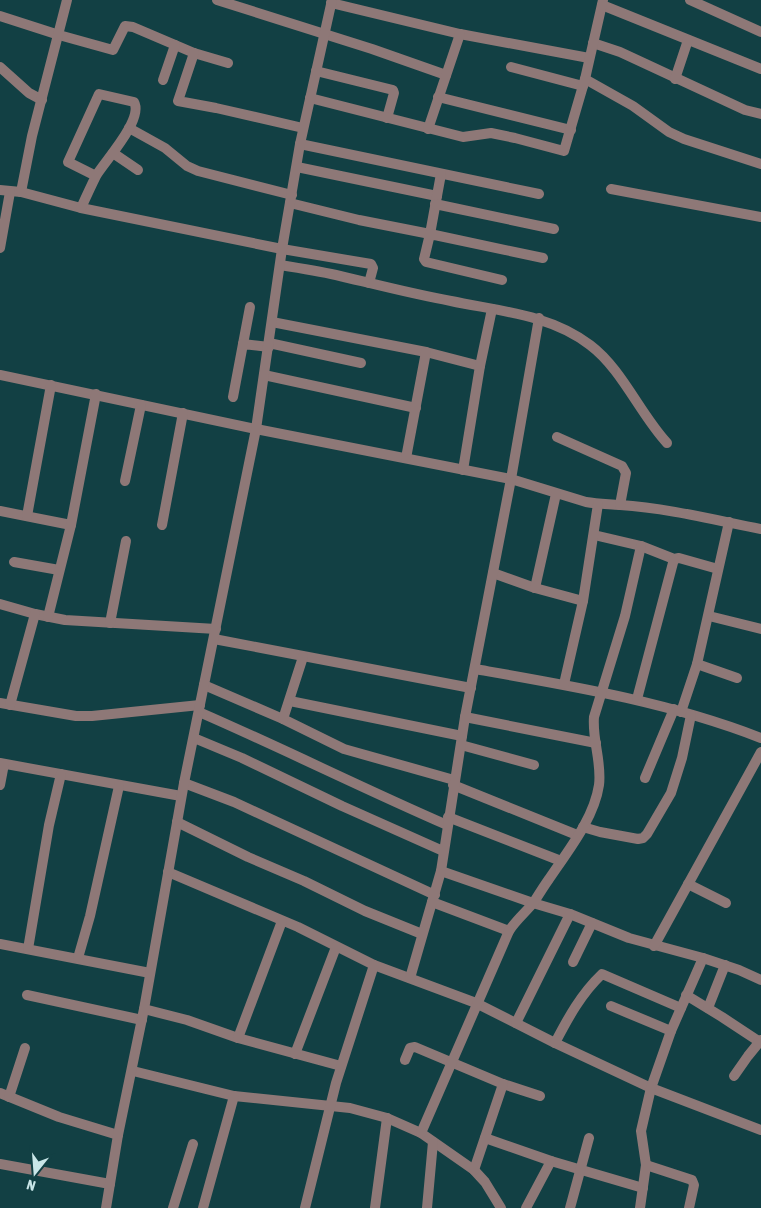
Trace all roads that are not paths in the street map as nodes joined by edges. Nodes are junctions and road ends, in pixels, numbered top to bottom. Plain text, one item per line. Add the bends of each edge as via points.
1 (67, 0) edge
2 (217, 0) edge
3 (690, 0) edge
4 (331, 1) edge
5 (602, 2) edge
6 (0, 16) edge
7 (761, 32) edge
8 (325, 34) junction
9 (460, 34) junction
10 (59, 35) junction
11 (688, 40) junction
12 (593, 43) junction
13 (175, 45) junction
14 (194, 53) junction
15 (589, 58) junction
16 (228, 63) dead end
17 (0, 67) edge
18 (511, 67) dead end
19 (761, 69) edge
20 (316, 71) junction
21 (446, 75) junction
22 (675, 79) junction
23 (163, 80) dead end
24 (584, 83) junction
25 (438, 97) junction
26 (310, 98) junction
27 (42, 100) junction
28 (761, 114) edge
29 (387, 118) junction
30 (129, 128) junction
31 (303, 128) junction
32 (428, 129) junction
33 (571, 130) junction
34 (300, 144) junction
35 (113, 153) junction
36 (761, 164) edge
37 (297, 167) junction
38 (138, 170) dead end
39 (441, 174) junction
40 (96, 176) junction
41 (611, 189) dead end
42 (5, 191) edge
43 (21, 192) junction
44 (538, 194) dead end
45 (291, 199) junction
46 (436, 200) junction
47 (81, 208) junction
48 (761, 217) edge
49 (554, 229) dead end
50 (430, 234) junction
51 (0, 248) edge
52 (282, 249) junction
53 (543, 258) dead end
54 (280, 265) junction
55 (502, 280) dead end
56 (370, 283) junction
57 (250, 307) dead end
58 (492, 309) junction
59 (539, 318) junction
60 (272, 322) junction
61 (243, 344) junction
62 (269, 345) junction
63 (426, 352) junction
64 (361, 363) dead end
65 (480, 366) junction
66 (264, 374) junction
67 (0, 375) edge
68 (51, 385) junction
69 (96, 394) junction
70 (233, 397) dead end
71 (141, 405) junction
72 (416, 408) junction
73 (183, 413) junction
74 (256, 429) junction
75 (557, 437) dead end
76 (667, 443) dead end
77 (406, 458) junction
78 (463, 470) junction
79 (511, 480) junction
80 (125, 481) dead end
81 (556, 494) junction
82 (598, 504) junction
83 (620, 504) junction
84 (0, 511) edge
85 (27, 516) junction
86 (729, 522) junction
87 (162, 525) dead end
88 (71, 526) junction
89 (761, 529) edge
90 (594, 535) junction
91 (126, 541) dead end
92 (641, 546) junction
93 (674, 559) junction
94 (14, 562) dead end
95 (718, 569) junction
96 (60, 570) junction
97 (493, 573) junction
98 (535, 588) junction
99 (582, 602) junction
100 (0, 604) edge
101 (35, 614) junction
102 (709, 616) junction
103 (48, 617) junction
104 (110, 624) junction
105 (216, 629) junction
106 (761, 630) edge
107 (214, 639) junction
108 (303, 657) junction
109 (697, 664) junction
110 (475, 669) junction
111 (737, 678) dead end
112 (564, 684) junction
113 (204, 685) junction
114 (471, 688) junction
115 (602, 692) junction
116 (637, 699) junction
117 (290, 701) junction
118 (5, 704) edge
119 (200, 708) junction
120 (682, 712) junction
121 (465, 717) junction
122 (283, 719) junction
123 (194, 738) junction
124 (761, 738) edge
125 (461, 740) junction
126 (596, 743) junction
127 (761, 752) edge
128 (2, 764) edge
129 (534, 765) dead end
130 (61, 774) junction
131 (645, 778) dead end
132 (454, 782) junction
133 (184, 783) junction
134 (0, 785) edge
135 (119, 786) junction
136 (181, 796) junction
137 (448, 821) junction
138 (177, 822) junction
139 (580, 831) junction
140 (443, 851) junction
141 (561, 862) junction
142 (441, 871) junction
143 (168, 872) junction
144 (688, 884) junction
145 (433, 899) junction
146 (533, 903) junction
147 (726, 903) dead end
148 (570, 914) junction
149 (282, 921) junction
150 (592, 923) junction
151 (509, 930) junction
152 (422, 934) junction
153 (0, 944) edge
154 (654, 946) junction
155 (336, 947) junction
156 (28, 949) junction
157 (78, 958) junction
158 (703, 958) junction
159 (573, 962) dead end
160 (374, 965) junction
161 (725, 965) junction
162 (150, 973) junction
163 (410, 978) junction
164 (761, 980) edge
165 (27, 995) dead end
166 (686, 995) junction
167 (476, 1003) junction
168 (612, 1006) dead end
169 (681, 1008) junction
170 (708, 1008) junction
171 (144, 1009) junction
172 (142, 1020) junction
173 (516, 1023) junction
174 (671, 1031) junction
175 (238, 1038) junction
176 (760, 1041) edge
177 (555, 1043) junction
178 (25, 1048) dead end
179 (295, 1054) junction
180 (405, 1060) dead end
181 (451, 1063) junction
182 (341, 1066) junction
183 (132, 1071) junction
184 (734, 1076) dead end
185 (502, 1084) junction
186 (650, 1088) junction
187 (4, 1095) edge
188 (234, 1096) junction
189 (540, 1096) dead end
190 (331, 1106) junction
191 (387, 1118) junction
192 (761, 1130) edge
193 (421, 1133) junction
194 (118, 1135) junction
195 (484, 1138) junction
196 (589, 1138) dead end
197 (433, 1142) junction
198 (193, 1144) dead end
199 (551, 1160) junction
200 (0, 1164) edge
201 (646, 1165) junction
202 (581, 1169) junction
203 (474, 1170) junction
204 (110, 1184) junction
205 (643, 1188) junction
206 (106, 1208) edge
207 (173, 1208) edge
208 (203, 1208) edge
209 (305, 1208) edge
210 (375, 1208) edge
211 (427, 1208) edge
212 (501, 1208) edge
213 (526, 1208) edge
214 (570, 1208) edge
215 (640, 1208) edge
216 (688, 1208) edge

1 - 10 street
2 - 8 street
3 - 7 street
4 - 8 street
4 - 9 street
5 - 11 street
5 - 12 street
6 - 10 street
8 - 20 street
8 - 21 street
9 - 15 street
9 - 21 street
10 - 13 street via 113,50 125,26
10 - 27 street
11 - 19 street
11 - 22 street
12 - 15 street
12 - 22 street via 620,52
13 - 14 street
13 - 23 street
14 - 16 street
14 - 31 street via 177,99 179,102
15 - 24 street
17 - 27 street via 29,93
18 - 24 street
20 - 26 street
20 - 29 street via 393,90
21 - 25 street
22 - 28 street
24 - 33 street
24 - 36 street via 633,106 684,139
25 - 32 street
25 - 33 street
26 - 29 street
26 - 31 street
27 - 43 street
29 - 32 street
30 - 35 street
30 - 40 street via 136,110 134,102 99,94 68,162
30 - 45 street via 198,171
31 - 34 street
32 - 33 street via 462,137 491,134 515,138 564,152
34 - 37 street
34 - 39 street
35 - 38 street
35 - 40 street
37 - 45 street
37 - 46 street
39 - 44 street
39 - 46 street
40 - 47 street
41 - 48 street
42 - 43 street
42 - 51 street
43 - 47 street
45 - 50 street via 359,220
45 - 52 street
46 - 49 street
46 - 50 street
47 - 52 street
50 - 53 street
50 - 55 street via 426,262
52 - 54 street
52 - 56 street via 371,264
54 - 56 street
54 - 60 street
56 - 58 street
57 - 61 street
58 - 59 street
58 - 65 street
59 - 76 street via 592,345 626,384
59 - 79 street
60 - 62 street
60 - 63 street
61 - 62 street
61 - 70 street
62 - 64 street
62 - 66 street
63 - 65 street
63 - 72 street
65 - 78 street
66 - 72 street
66 - 74 street
67 - 68 street
68 - 69 street
68 - 85 street
69 - 71 street
69 - 88 street
71 - 73 street
71 - 80 street
72 - 77 street
73 - 74 street
73 - 87 street
74 - 77 street
74 - 105 street
75 - 83 street via 622,466 626,472
77 - 78 street
78 - 79 street
79 - 81 street
79 - 97 street
81 - 82 street
81 - 98 street
82 - 83 street
82 - 90 street
83 - 86 street
84 - 85 street
85 - 88 street
86 - 89 street
86 - 95 street
88 - 96 street
90 - 92 street
90 - 99 street
91 - 104 street
92 - 93 street
92 - 115 street
93 - 95 street
93 - 116 street
94 - 96 street
95 - 102 street
96 - 103 street
97 - 98 street
97 - 110 street
98 - 99 street
99 - 112 street
100 - 101 street
101 - 103 street
101 - 118 street
102 - 106 street
102 - 109 street
103 - 104 street
104 - 105 street
105 - 107 street
107 - 108 street
107 - 113 street
108 - 114 street
108 - 117 street
109 - 111 street
109 - 120 street
110 - 112 street
110 - 114 street
112 - 115 street
113 - 119 street
113 - 122 street
114 - 121 street
115 - 116 street
115 - 126 street via 594,717
116 - 120 street
117 - 122 street
117 - 125 street
118 - 119 street via 76,716
119 - 123 street
119 - 137 street via 391,801
120 - 124 street
120 - 131 street
120 - 139 street via 682,758 671,793 647,834 638,838
121 - 125 street
121 - 126 street
122 - 132 street via 344,749
123 - 133 street
123 - 140 street
125 - 129 street
125 - 132 street
126 - 139 street via 599,786 594,807
127 - 144 street
128 - 130 street
128 - 134 street
130 - 135 street
130 - 156 street
132 - 137 street
132 - 139 street
133 - 136 street
133 - 145 street via 234,802
135 - 136 street
135 - 157 street
136 - 138 street
137 - 140 street
137 - 141 street
138 - 143 street
138 - 152 street via 365,912
139 - 141 street
140 - 142 street
141 - 146 street
142 - 145 street
142 - 146 street
143 - 149 street
143 - 162 street
144 - 147 street
144 - 154 street
145 - 151 street
145 - 152 street
146 - 148 street
146 - 151 street
148 - 150 street
148 - 173 street
149 - 155 street
149 - 175 street
150 - 154 street
150 - 159 street
151 - 167 street
152 - 163 street
153 - 156 street
154 - 158 street
155 - 160 street
155 - 179 street
156 - 157 street
157 - 162 street
158 - 161 street
158 - 166 street
160 - 163 street
160 - 182 street
161 - 164 street
161 - 170 street
162 - 171 street
163 - 167 street
165 - 172 street
166 - 169 street
166 - 170 street
167 - 173 street
167 - 181 street
168 - 174 street
169 - 174 street
169 - 177 street via 602,974 580,999
170 - 176 street
171 - 172 street
171 - 175 street
172 - 183 street
173 - 177 street
174 - 186 street
175 - 179 street
176 - 184 street
177 - 186 street
178 - 187 street
179 - 182 street
180 - 181 street via 412,1047
181 - 185 street
181 - 193 street
182 - 190 street
183 - 188 street
183 - 194 street
185 - 189 street
185 - 195 street
186 - 192 street
186 - 201 street via 641,1131
187 - 194 street via 59,1117
188 - 190 street
188 - 208 street
190 - 191 street via 362,1110
190 - 209 street
191 - 193 street
191 - 210 street
193 - 197 street
194 - 204 street
195 - 199 street
195 - 203 street
196 - 202 street
197 - 203 street
197 - 211 street
198 - 207 street
199 - 202 street
199 - 213 street
200 - 204 street
201 - 205 street
201 - 216 street via 692,1180 694,1185
202 - 205 street
202 - 214 street
203 - 212 street
204 - 206 street
205 - 215 street

